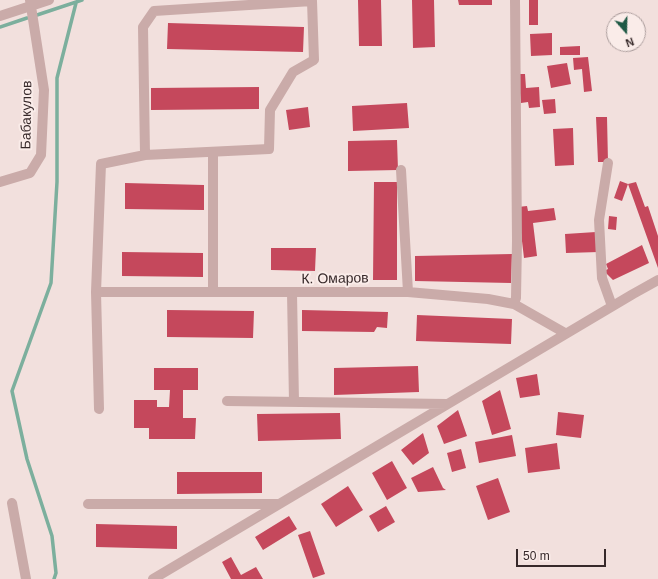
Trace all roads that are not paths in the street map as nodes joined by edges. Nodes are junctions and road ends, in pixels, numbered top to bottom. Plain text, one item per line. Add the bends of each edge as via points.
1 (49, 0) edge
2 (516, 0) edge
3 (31, 3) edge
4 (0, 16) edge
5 (212, 152) junction
6 (145, 155) junction
7 (608, 163) dead end
8 (401, 170) dead end
9 (0, 182) edge
10 (658, 280) edge
11 (96, 292) junction
12 (213, 292) junction
13 (408, 292) junction
14 (292, 293) junction
15 (514, 304) junction
16 (612, 306) junction
17 (565, 333) junction
18 (227, 401) dead end
19 (294, 402) junction
20 (447, 404) junction
21 (99, 409) dead end
22 (12, 503) dead end
23 (88, 504) dead end
24 (278, 504) junction
25 (26, 579) edge
26 (153, 579) edge

1 - 3 street
2 - 15 street via 517,241
3 - 4 street
3 - 9 street, Бабакулов via 44,90 41,155 30,174
5 - 6 street
5 - 6 street via 269,149 270,110 293,72 314,60 312,1 154,11 143,27
5 - 12 street
6 - 11 street via 101,164
7 - 16 street via 599,220 602,278
8 - 13 street
10 - 16 street
11 - 12 street, К. Омаров
11 - 21 street
12 - 14 street, К. Омаров
13 - 14 street, К. Омаров
13 - 15 street, К. Омаров via 488,299
14 - 19 street
15 - 17 street, К. Омаров
16 - 17 street
17 - 20 street
18 - 19 street
19 - 20 street
20 - 24 street
22 - 25 street
23 - 24 street
24 - 26 street

